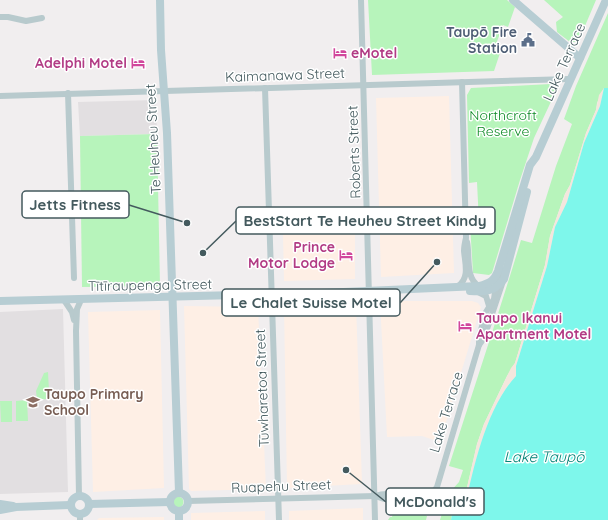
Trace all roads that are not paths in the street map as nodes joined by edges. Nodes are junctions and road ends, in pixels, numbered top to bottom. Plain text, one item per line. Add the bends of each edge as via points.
1 (160, 0) edge
2 (361, 0) edge
3 (513, 0) edge
4 (606, 0) edge
5 (0, 17) edge
6 (42, 18) dead end
7 (580, 58) junction
8 (570, 79) junction
9 (462, 82) junction
10 (364, 85) junction
11 (265, 88) junction
12 (164, 90) junction
13 (68, 93) junction
14 (0, 96) edge
15 (536, 157) junction
16 (511, 229) junction
17 (466, 238) junction
18 (74, 278) dead end
19 (504, 279) junction
20 (458, 286) junction
21 (444, 288) junction
22 (495, 288) junction
23 (479, 289) junction
24 (369, 292) junction
25 (271, 295) junction
26 (173, 298) junction
27 (64, 300) junction
28 (81, 300) junction
29 (0, 301) edge
30 (489, 306) junction
31 (76, 331) junction
32 (479, 345) junction
33 (437, 487) joint
34 (179, 492) junction
35 (79, 496) junction
36 (375, 496) junction
37 (278, 499) junction
38 (188, 501) junction
39 (170, 502) junction
40 (0, 504) edge
41 (89, 504) junction
42 (70, 505) junction
43 (16, 507) junction
44 (0, 510) edge
45 (179, 511) junction
46 (80, 517) edge
47 (179, 520) edge
48 (279, 520) edge
49 (376, 520) edge

1 - 12 main road, Te Heuheu Street
2 - 10 street, Roberts Street
3 - 7 main road
4 - 7 main road, Lake Terrace
5 - 6 street via 26,21
7 - 8 main road, Lake Terrace
8 - 9 street, Kaimanawa Street
8 - 15 main road, Lake Terrace
9 - 10 street, Kaimanawa Street
9 - 17 street
10 - 11 street, Kaimanawa Street
10 - 24 street, Roberts Street
11 - 12 street, Kaimanawa Street
11 - 25 street, Tūwharetoa Street
12 - 13 street, Kaimanawa Street
12 - 26 main road, Te Heuheu Street
13 - 14 street, Kaimanawa Street
13 - 18 street
15 - 16 main road, Lake Terrace via 530,165
15 - 19 main road, Lake Terrace
16 - 22 street, Lake Terrace via 508,251
16 - 23 main road, Lake Terrace via 495,279
17 - 20 street via 465,277
17 - 23 street via 471,276
19 - 22 main road, Lake Terrace
19 - 32 street, Lake Terrace via 484,338
20 - 21 main road, Tītīraupenga Street
20 - 23 main road, Tītīraupenga Street
21 - 23 main road, Tītīraupenga Street
21 - 24 main road, Tītīraupenga Street
22 - 23 main road, Tītīraupenga Street via 486,292
22 - 30 street, Lake Terrace via 494,299
23 - 30 street via 486,296
24 - 25 main road, Tītīraupenga Street
24 - 36 street, Roberts Street
25 - 26 main road, Tītīraupenga Street
25 - 37 street, Tūwharetoa Street
26 - 28 main road, Tītīraupenga Street
26 - 34 main road, Te Heuheu Street
27 - 28 main road, Tītīraupenga Street
27 - 29 main road, Tītīraupenga Street
27 - 31 street via 72,312
28 - 31 street via 77,309
30 - 32 street, Lake Terrace
31 - 35 street
32 - 33 street, Lake Terrace
33 - 36 street, Ruapehu Street via 430,494 400,496 384,493
34 - 38 main road via 186,496
34 - 39 main road via 171,496
35 - 41 main road via 85,497
35 - 42 main road via 72,500
36 - 37 street, Ruapehu Street
36 - 49 street, Roberts Street
37 - 38 street, Ruapehu Street
37 - 48 street, Tūwharetoa Street
38 - 45 main road via 184,509
39 - 41 main road
39 - 45 main road via 171,507
40 - 43 main road
41 - 46 main road
42 - 43 main road
42 - 46 main road
43 - 44 main road
45 - 47 main road

